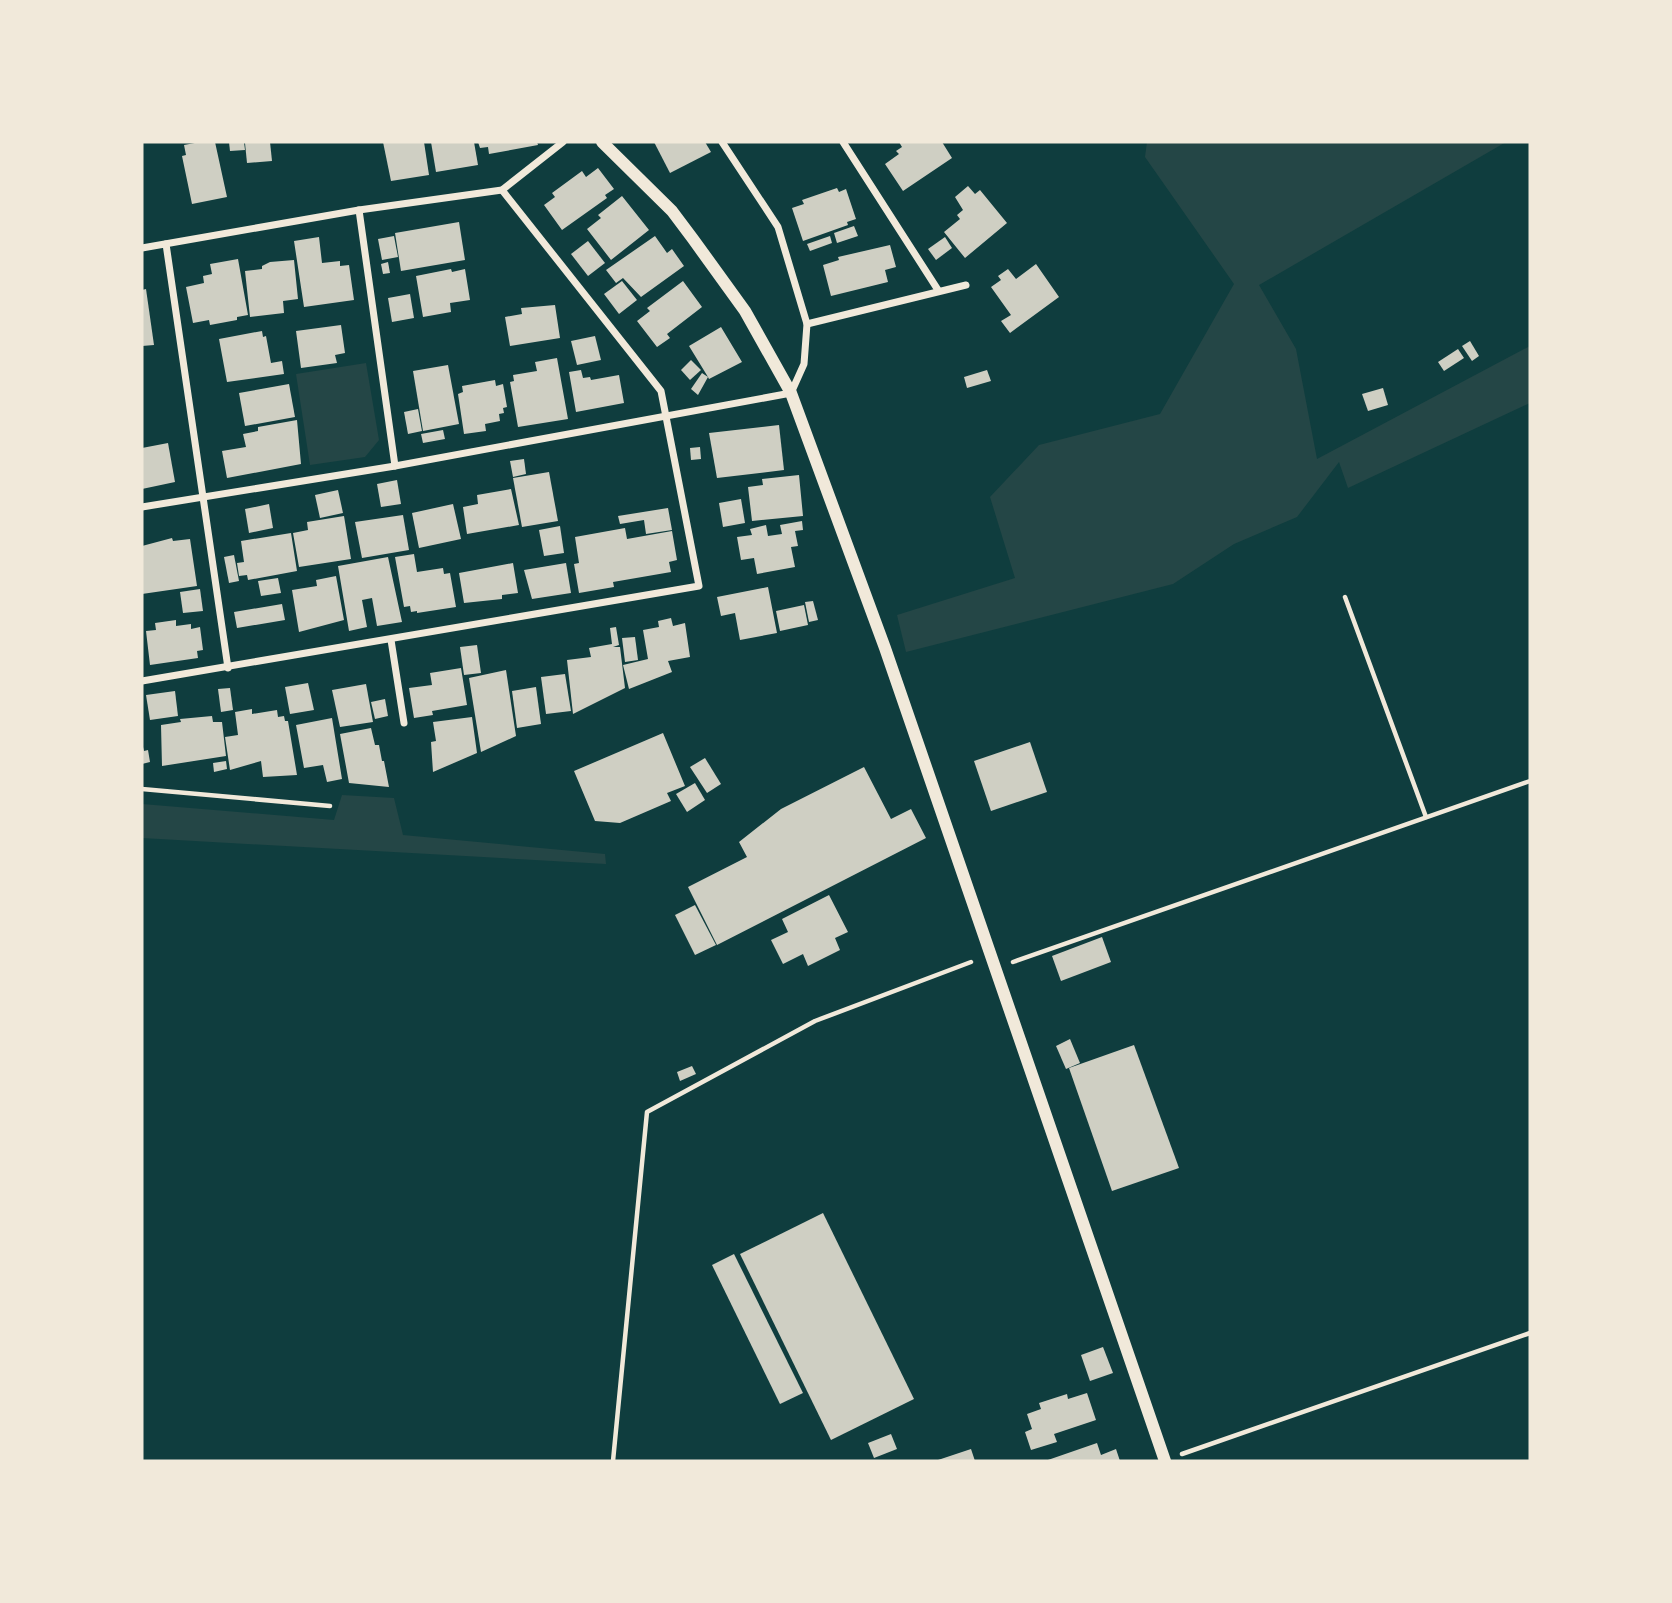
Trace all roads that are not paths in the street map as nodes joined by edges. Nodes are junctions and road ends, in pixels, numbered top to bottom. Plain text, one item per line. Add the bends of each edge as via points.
1 (563, 142) edge
2 (602, 142) edge
3 (722, 142) edge
4 (844, 142) edge
5 (502, 190) junction
6 (359, 210) junction
7 (166, 244) junction
8 (142, 248) edge
9 (966, 285) dead end
10 (938, 290) junction
11 (807, 324) junction
12 (790, 393) junction
13 (667, 416) junction
14 (395, 466) junction
15 (202, 497) junction
16 (142, 507) edge
17 (391, 640) junction
18 (228, 668) junction
19 (142, 681) edge
20 (404, 723) dead end
21 (1165, 1461) edge

1 - 5 street
2 - 12 street via 672,211 693,239 745,311
3 - 11 street via 778,227
4 - 10 street
5 - 6 street
5 - 13 street via 661,391
6 - 7 street
6 - 14 street
7 - 8 street
7 - 15 street
9 - 10 street
10 - 11 street
11 - 12 street via 804,364
12 - 13 street
12 - 21 street via 881,635
13 - 14 street
13 - 17 street via 699,586
14 - 15 street
15 - 16 street
15 - 18 street
17 - 18 street
17 - 20 street
18 - 19 street

